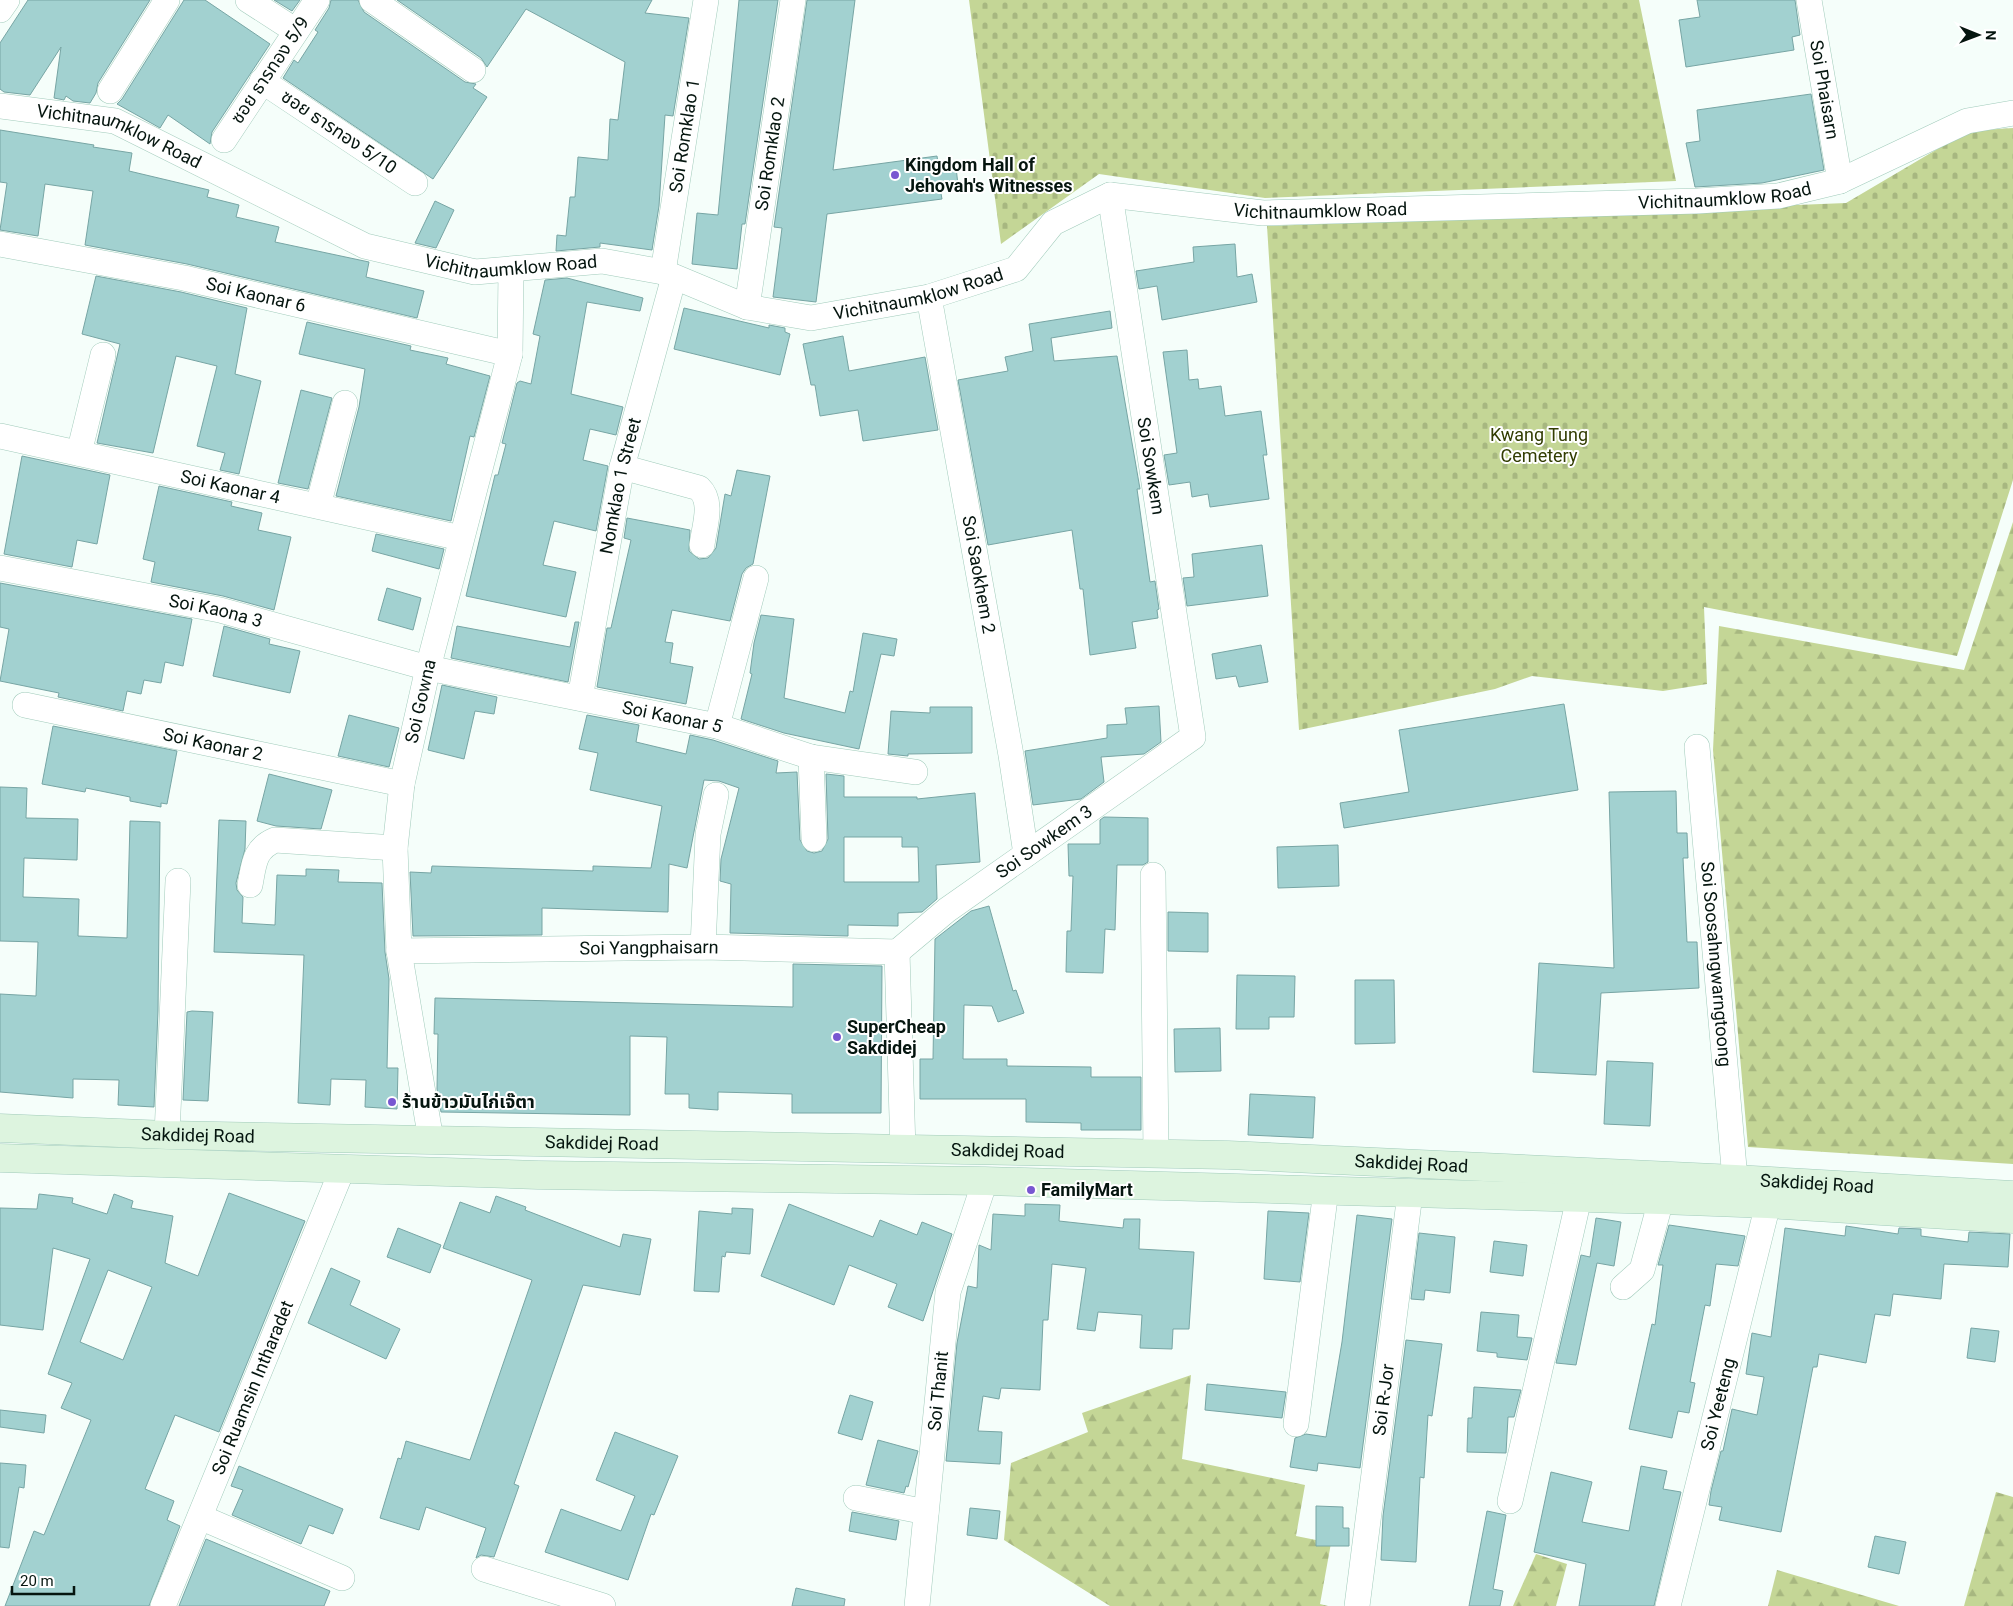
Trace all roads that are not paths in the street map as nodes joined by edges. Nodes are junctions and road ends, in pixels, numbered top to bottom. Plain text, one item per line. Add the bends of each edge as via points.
1 (7, 0) edge
2 (167, 0) edge
3 (248, 0) edge
4 (317, 0) edge
5 (372, 0) edge
6 (706, 0) edge
7 (793, 0) edge
8 (1809, 0) edge
9 (0, 10) edge
10 (296, 31) junction
11 (473, 70) dead end
12 (262, 81) junction
13 (110, 91) dead end
14 (0, 106) edge
15 (2013, 113) edge
16 (224, 140) dead end
17 (1840, 181) junction
18 (415, 183) dead end
19 (1110, 195) junction
20 (0, 244) edge
21 (511, 270) junction
22 (668, 274) junction
23 (930, 297) junction
24 (747, 307) junction
25 (510, 354) junction
26 (102, 355) dead end
27 (345, 403) dead end
28 (0, 436) edge
29 (79, 453) junction
30 (622, 467) junction
31 (318, 506) junction
32 (461, 538) junction
33 (702, 546) dead end
34 (0, 568) edge
35 (756, 578) dead end
36 (428, 668) junction
37 (580, 698) junction
38 (25, 704) dead end
39 (717, 726) junction
40 (1193, 738) joint
41 (1696, 747) dead end
42 (811, 757) junction
43 (915, 772) dead end
44 (402, 784) junction
45 (716, 795) dead end
46 (814, 839) dead end
47 (395, 848) junction
48 (1026, 854) junction
49 (1153, 875) dead end
50 (178, 881) dead end
51 (250, 885) dead end
52 (703, 947) junction
53 (399, 951) junction
54 (897, 952) junction
55 (0, 1128) edge
56 (167, 1135) junction
57 (430, 1140) junction
58 (903, 1150) junction
59 (1156, 1153) junction
60 (0, 1158) edge
61 (342, 1170) junction
62 (1736, 1179) junction
63 (985, 1182) junction
64 (1326, 1190) junction
65 (1410, 1194) junction
66 (2013, 1195) edge
67 (1579, 1198) junction
68 (1880, 1199) junction
69 (1661, 1200) junction
70 (1768, 1204) junction
71 (2013, 1219) edge
72 (1623, 1287) dead end
73 (1296, 1424) dead end
74 (856, 1498) dead end
75 (1510, 1502) dead end
76 (926, 1512) junction
77 (200, 1517) junction
78 (484, 1569) dead end
79 (342, 1578) dead end
80 (164, 1606) edge
81 (603, 1606) edge
82 (917, 1606) edge
83 (1357, 1606) edge
84 (1668, 1606) edge

1 - 9 street
2 - 13 street
3 - 10 street
4 - 10 street, ซอย ธารทอง 5/9
5 - 11 street
6 - 22 street, Soi Romklao 1
7 - 24 street, Soi Romklao 2
8 - 17 street, Soi Phaisarn
10 - 12 street, ซอย ธารทอง 5/9
12 - 16 street, ซอย ธารทอง 5/9
12 - 18 street, ซอย ธารทอง 5/10
14 - 21 street, Vichitnaumklow Road via 115,121 365,246 475,272
15 - 17 street, Vichitnaumklow Road via 1966,121
17 - 19 street, Vichitnaumklow Road via 1778,196 1698,201 1263,213
19 - 23 street, Vichitnaumklow Road via 1053,223 1016,269
19 - 40 street, Soi Sowkem
20 - 25 street, Soi Kaonar 6 via 184,278
21 - 22 street, Vichitnaumklow Road via 602,261
21 - 25 street, Soi Gowna
22 - 24 street, Vichitnaumklow Road
22 - 30 street, Nomklao 1 Street
23 - 24 street, Vichitnaumklow Road via 811,318
23 - 48 street, Soi Saokhem 2
25 - 32 street, Soi Gowna
26 - 29 street
27 - 31 street
28 - 29 street, Soi Kaonar 4
29 - 31 street, Soi Kaonar 4
30 - 33 street via 699,488 706,494 708,502
30 - 37 street, Nomklao 1 Street
31 - 32 street, Soi Kaonar 4
32 - 36 street, Soi Gowna
34 - 36 street, Soi Kaona 3 via 220,610
35 - 39 street
36 - 37 street, Soi Kaonar 5
36 - 44 street, Soi Gowna
37 - 39 street, Soi Kaonar 5
38 - 44 street, Soi Kaonar 2
39 - 42 street, Soi Kaonar 5
40 - 48 street, Soi Sowkem 3
41 - 62 street, Soi Soosahngwarngtoong
42 - 43 street, Soi Kaonar 5
42 - 46 street
44 - 47 street, Soi Gowna
45 - 52 street via 708,834
47 - 51 street via 275,840 262,846 254,862
47 - 53 street, Soi Gowna
48 - 54 street, Soi Sowkem 3 via 947,910
49 - 59 street
50 - 56 street
52 - 53 street, Soi Yangphaisarn
52 - 54 street, Soi Yangphaisarn
53 - 57 street, Soi Gowna
54 - 58 street
55 - 56 main road, Sakdidej Road
56 - 57 main road, Sakdidej Road
57 - 58 main road, Sakdidej Road
58 - 59 main road, Sakdidej Road
59 - 62 main road, Sakdidej Road
60 - 61 main road, Sakdidej Road
61 - 63 main road, Sakdidej Road
61 - 77 street, Soi Ruamsin Intharadet
62 - 68 main road, Sakdidej Road
63 - 64 main road, Sakdidej Road
63 - 76 street, Soi Thanit via 948,1292
64 - 65 main road, Sakdidej Road
64 - 73 street
65 - 67 main road, Sakdidej Road
65 - 83 street, Soi R-Jor
66 - 68 main road, Sakdidej Road
67 - 69 main road, Sakdidej Road
67 - 75 street
68 - 70 main road, Sakdidej Road
68 - 71 main road, Sakdidej Road
69 - 70 main road, Sakdidej Road
69 - 72 street via 1642,1270
70 - 84 street, Soi Yeeteng
74 - 76 street
76 - 82 street, Soi Thanit
77 - 79 street
77 - 80 street, Soi Ruamsin Intharadet
78 - 81 street

